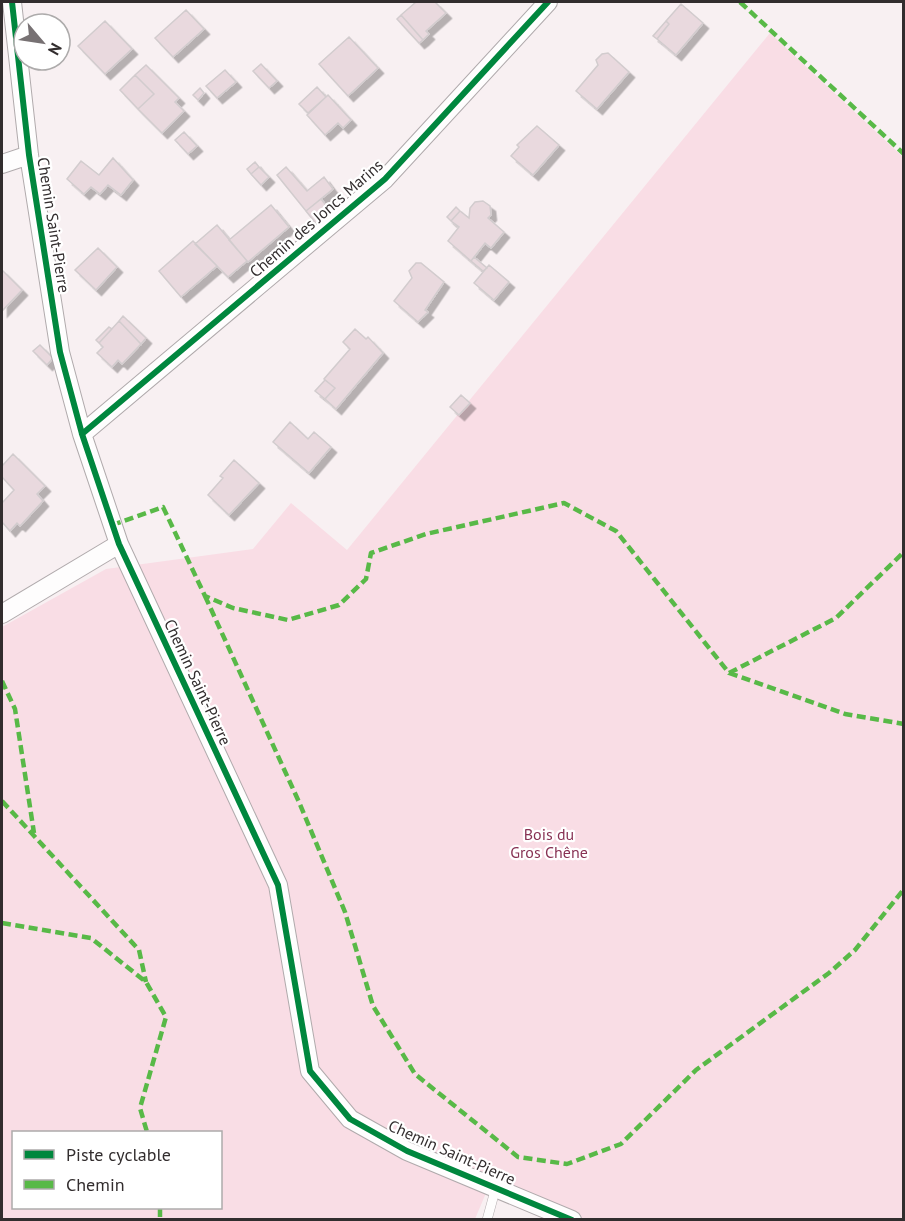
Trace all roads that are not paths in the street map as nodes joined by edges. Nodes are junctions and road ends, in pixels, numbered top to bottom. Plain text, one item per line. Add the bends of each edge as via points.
1 (12, 2) edge
2 (548, 2) edge
3 (29, 155) junction
4 (2, 164) edge
5 (82, 434) junction
6 (120, 544) junction
7 (2, 614) edge
8 (496, 1187) junction
9 (487, 1220) edge
10 (572, 1220) edge

1 - 3 street, Chemin Saint-Pierre
2 - 5 street, Chemin des Joncs Marins via 385,179
3 - 4 street
3 - 5 street, Chemin Saint-Pierre via 60,352
5 - 6 street, Chemin Saint-Pierre
6 - 7 street
6 - 8 street, Chemin Saint-Pierre via 278,885 310,1071 350,1119 407,1151
8 - 9 lane
8 - 10 street, Chemin Saint-Pierre

